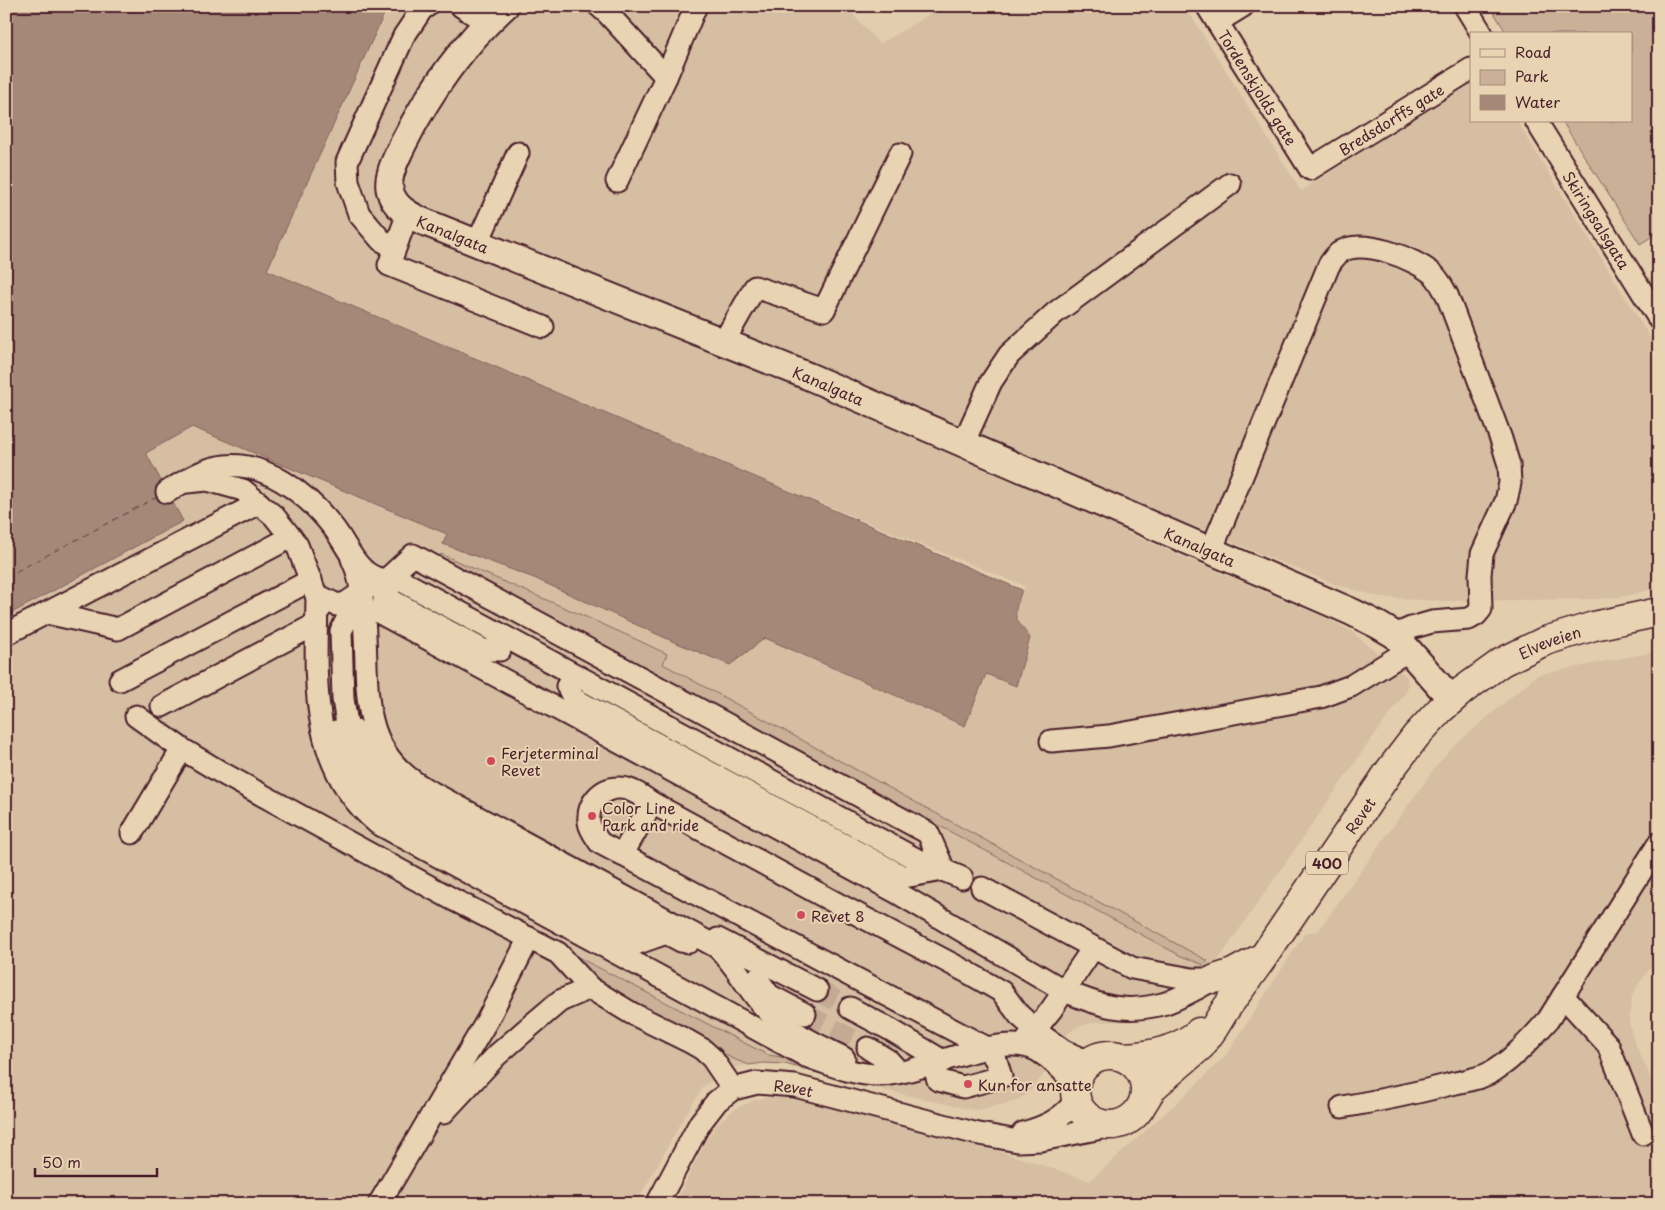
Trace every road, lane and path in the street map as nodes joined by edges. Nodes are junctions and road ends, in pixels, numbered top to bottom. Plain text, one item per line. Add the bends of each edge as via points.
1 (426, 6) edge
2 (461, 6) edge
3 (696, 6) edge
4 (1243, 6) edge
5 (1465, 6) edge
6 (608, 9) edge
7 (1212, 14) edge
8 (496, 15) edge
9 (1481, 32) edge
10 (1470, 70) edge
11 (666, 77) junction
12 (1537, 122) edge
13 (518, 153) dead end
14 (900, 154) dead end
15 (1310, 169) joint
16 (617, 181) dead end
17 (1230, 184) dead end
18 (408, 213) junction
19 (478, 244) junction
20 (395, 247) junction
21 (1659, 319) edge
22 (543, 327) dead end
23 (723, 343) junction
24 (963, 444) junction
25 (260, 504) junction
26 (290, 537) junction
27 (344, 544) junction
28 (1211, 551) junction
29 (387, 579) junction
30 (314, 587) junction
31 (362, 591) junction
32 (1659, 612) edge
33 (47, 613) junction
34 (342, 623) junction
35 (6, 634) edge
36 (1402, 643) junction
37 (120, 680) dead end
38 (566, 695) junction
39 (1452, 700) junction
40 (162, 706) dead end
41 (136, 716) dead end
42 (1051, 741) dead end
43 (182, 749) junction
44 (652, 803) junction
45 (132, 833) dead end
46 (1659, 843) edge
47 (622, 855) junction
48 (953, 874) junction
49 (900, 884) junction
50 (982, 888) dead end
51 (922, 907) junction
52 (529, 938) junction
53 (650, 938) junction
54 (687, 941) junction
55 (1093, 948) junction
56 (1264, 956) junction
57 (750, 967) junction
58 (1215, 979) junction
59 (590, 988) junction
60 (1065, 991) junction
61 (1563, 996) junction
62 (764, 1007) junction
63 (850, 1008) tunnel mouth
64 (1225, 1010) junction
65 (1028, 1038) junction
66 (868, 1048) tunnel mouth
67 (987, 1048) junction
68 (1124, 1057) junction
69 (1092, 1060) junction
70 (938, 1063) junction
71 (899, 1072) junction
72 (733, 1090) junction
73 (1076, 1092) junction
74 (1144, 1103) junction
75 (1342, 1108) dead end
76 (1117, 1125) junction
77 (1643, 1134) dead end
78 (988, 1136) junction
79 (383, 1198) edge
80 (657, 1204) edge

1 - 20 street via 404,36 347,162 348,182 359,214 381,240
2 - 8 street
3 - 11 street
4 - 7 street
5 - 9 street
6 - 11 street
7 - 15 street, Tordenskjolds gate
8 - 18 main road, Kanalgata via 447,69 423,104 399,152 390,178 390,191 401,209
10 - 15 street, Bredsdorffs gate
11 - 16 street
12 - 21 street, Skiringsalsgata
13 - 19 street
14 - 23 street via 824,310 755,287
17 - 24 street via 1055,313 1009,355 990,382
18 - 19 main road, Kanalgata via 422,222
18 - 20 street
19 - 23 main road, Kanalgata
20 - 22 street via 389,265
23 - 24 main road, Kanalgata via 808,376
24 - 28 main road, Kanalgata
25 - 26 street
25 - 27 street via 243,490 207,480 187,482 167,492 216,467 230,465 267,472 318,510
25 - 33 street
26 - 30 street via 297,545
26 - 33 street via 118,629
27 - 29 street via 363,570 377,578
27 - 31 street via 358,571
28 - 36 main road, Kanalgata via 1352,612 1378,625
28 - 36 street via 1329,265 1340,252 1371,246 1421,265 1436,277 1447,295 1509,465 1510,483 1506,501 1482,554 1481,609 1469,619 1432,622 1411,628
29 - 31 street
29 - 38 street via 393,593 492,655
29 - 48 street via 403,574 909,847
29 - 48 street via 417,549 931,827
29 - 51 street via 382,614
30 - 31 street via 337,605 346,603
30 - 34 street
30 - 37 street
31 - 34 street
31 - 34 street
31 - 57 street via 373,631 378,716 387,740 409,771
32 - 39 highway, Elveveien / 400 via 1545,641 1502,662
33 - 35 street
34 - 40 street
34 - 53 street via 359,721 369,749 396,786
34 - 53 street via 330,700 335,727 348,761 379,804 406,821
34 - 54 street via 365,720 375,746 400,781 684,935
34 - 62 street via 380,743 404,776 718,947 735,965
34 - 71 street via 318,712 327,749 341,780 366,814 377,823 768,1034 792,1050 867,1075
36 - 39 main road, Kanalgata
36 - 42 street via 1351,686 1321,697 1109,736
38 - 48 street via 908,871
38 - 49 street
39 - 56 highway, Revet / 400 via 1400,756
41 - 43 street
43 - 45 street
43 - 52 street via 454,900
44 - 47 street
44 - 47 street via 621,787 609,789 596,797 590,808 592,833 600,843
44 - 65 street via 1002,992 1018,1015
46 - 61 street
47 - 67 street
48 - 49 street
49 - 51 street
50 - 55 street
51 - 60 street
52 - 59 street via 558,953
52 - 79 street via 488,1019
53 - 54 street
54 - 62 street via 715,956
55 - 58 street via 1132,968 1154,974
55 - 60 street
56 - 58 highway, 400
56 - 64 highway, Revet / 400
57 - 57 street via 805,1001
58 - 60 street via 1164,1004 1136,1008 1094,1004
59 - 72 street via 630,1013 702,1049 712,1058
59 - 79 street via 560,1001 497,1055 438,1119
60 - 65 street
61 - 75 street via 1548,1020 1528,1042 1494,1071 1472,1079
61 - 77 street via 1608,1045
62 - 71 street via 800,1035 858,1065
63 - 70 street via 891,1030
64 - 68 highway, Revet / 400 via 1195,1036 1180,1044 1158,1054
64 - 74 highway, Revet / 400 via 1200,1046 1160,1079
65 - 67 street
65 - 69 street
65 - 73 street via 1037,1050 1056,1063
66 - 71 street via 889,1061
67 - 70 street
67 - 70 street via 996,1060 1001,1077 963,1087 938,1080
68 - 69 highway, 400 via 1108,1054
68 - 74 highway via 1135,1064 1144,1077
69 - 73 highway via 1077,1077
70 - 71 street
72 - 78 street, Revet via 757,1083 795,1086
72 - 80 street, Revet via 717,1101 700,1123
73 - 76 highway via 1082,1111 1093,1121
73 - 78 street, Revet via 1070,1109 1055,1121 1013,1136
74 - 76 highway, 400 via 1128,1121
76 - 78 street, Revet via 1041,1140 1018,1141

